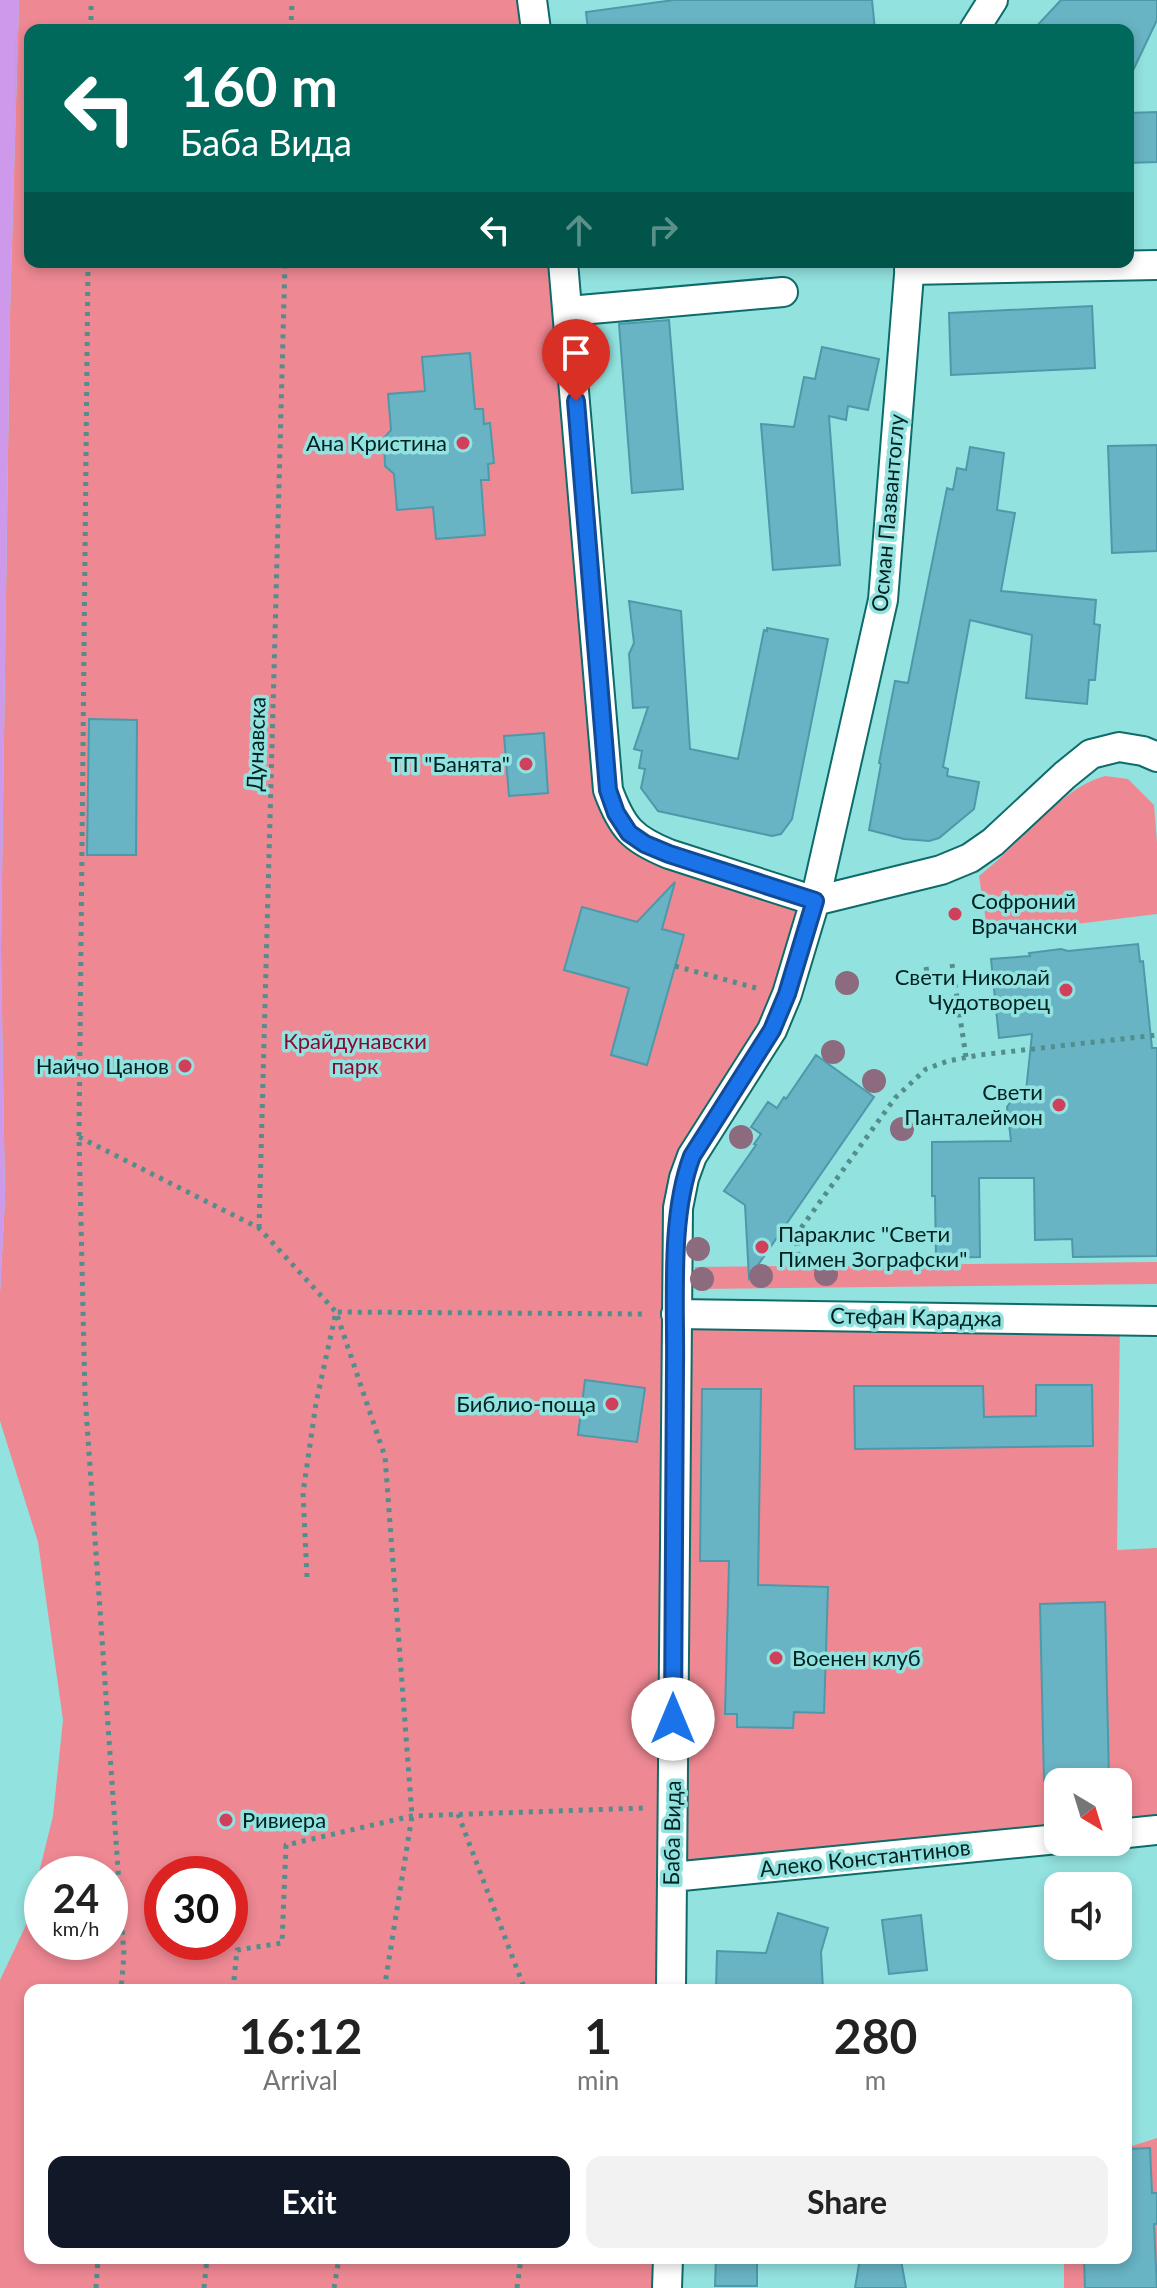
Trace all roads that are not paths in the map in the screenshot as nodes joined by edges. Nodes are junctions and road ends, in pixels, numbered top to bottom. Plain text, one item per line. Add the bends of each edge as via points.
1 (532, 0) edge
2 (993, 0) edge
3 (535, 24) edge
4 (978, 24) edge
5 (1134, 265) edge
6 (1157, 265) edge
7 (564, 268) edge
8 (910, 268) edge
9 (783, 292) dead end
10 (569, 311) junction
11 (1157, 757) edge
12 (815, 901) junction
13 (676, 1314) junction
14 (1157, 1321) edge
15 (1157, 1830) edge
16 (1132, 1833) edge
17 (1044, 1840) edge
18 (672, 1877) junction
19 (671, 1984) edge
20 (668, 2264) edge
21 (667, 2288) edge

1 - 3 street
2 - 4 street
5 - 6 street
7 - 10 street
8 - 12 street, Осман Пазвантоглу via 883,600
9 - 10 street
10 - 12 street via 608,790 616,813 629,833 645,844
11 - 12 street via 1119,747 1091,754 970,858
12 - 13 street, Баба Вида via 772,1030 692,1156 684,1178 678,1208
13 - 14 street, Стефан Караджа
13 - 18 street, Баба Вида
15 - 16 street
17 - 18 street, Алеко Константинов
18 - 19 street, Баба Вида
20 - 21 street

